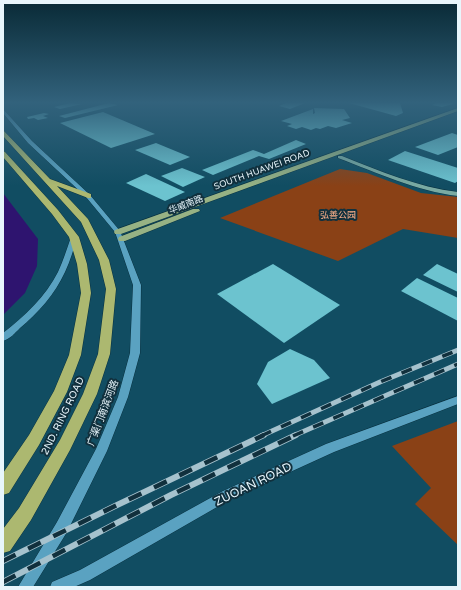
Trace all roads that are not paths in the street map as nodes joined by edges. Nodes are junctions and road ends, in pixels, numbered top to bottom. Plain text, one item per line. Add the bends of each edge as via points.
1 (20, 131) edge
2 (401, 131) edge
3 (409, 131) edge
4 (3, 132) edge
5 (3, 153) edge
6 (340, 157) junction
7 (47, 179) junction
8 (458, 194) edge
9 (88, 196) junction
10 (120, 236) junction
11 (74, 238) junction
12 (3, 338) edge
13 (458, 400) edge
14 (3, 487) edge
15 (3, 544) edge
16 (25, 587) edge
17 (57, 587) edge

1 - 9 street, 广渠门南滨河路
2 - 10 main road, SOUTH HUAWEI ROAD
3 - 6 main road, 华威南路
4 - 7 highway, 2ND. RING ROAD
5 - 11 highway, 2ND. RING ROAD via 55,212
6 - 8 main road via 418,186
6 - 10 main road, 华威南路
7 - 9 highway
7 - 15 highway, 2ND. RING ROAD via 85,221 104,260 111,289 109,318 104,354 90,394 58,458 25,514
9 - 10 street, 广渠门南滨河路
10 - 16 street, 广渠门南滨河路 via 137,285 135,353 125,390 100,451 62,527
11 - 12 street via 61,273 42,300
11 - 14 highway, 2ND. RING ROAD via 82,264 86,293 75,355 60,392 34,440
13 - 17 street, ZUOAN ROAD via 330,448 227,495

